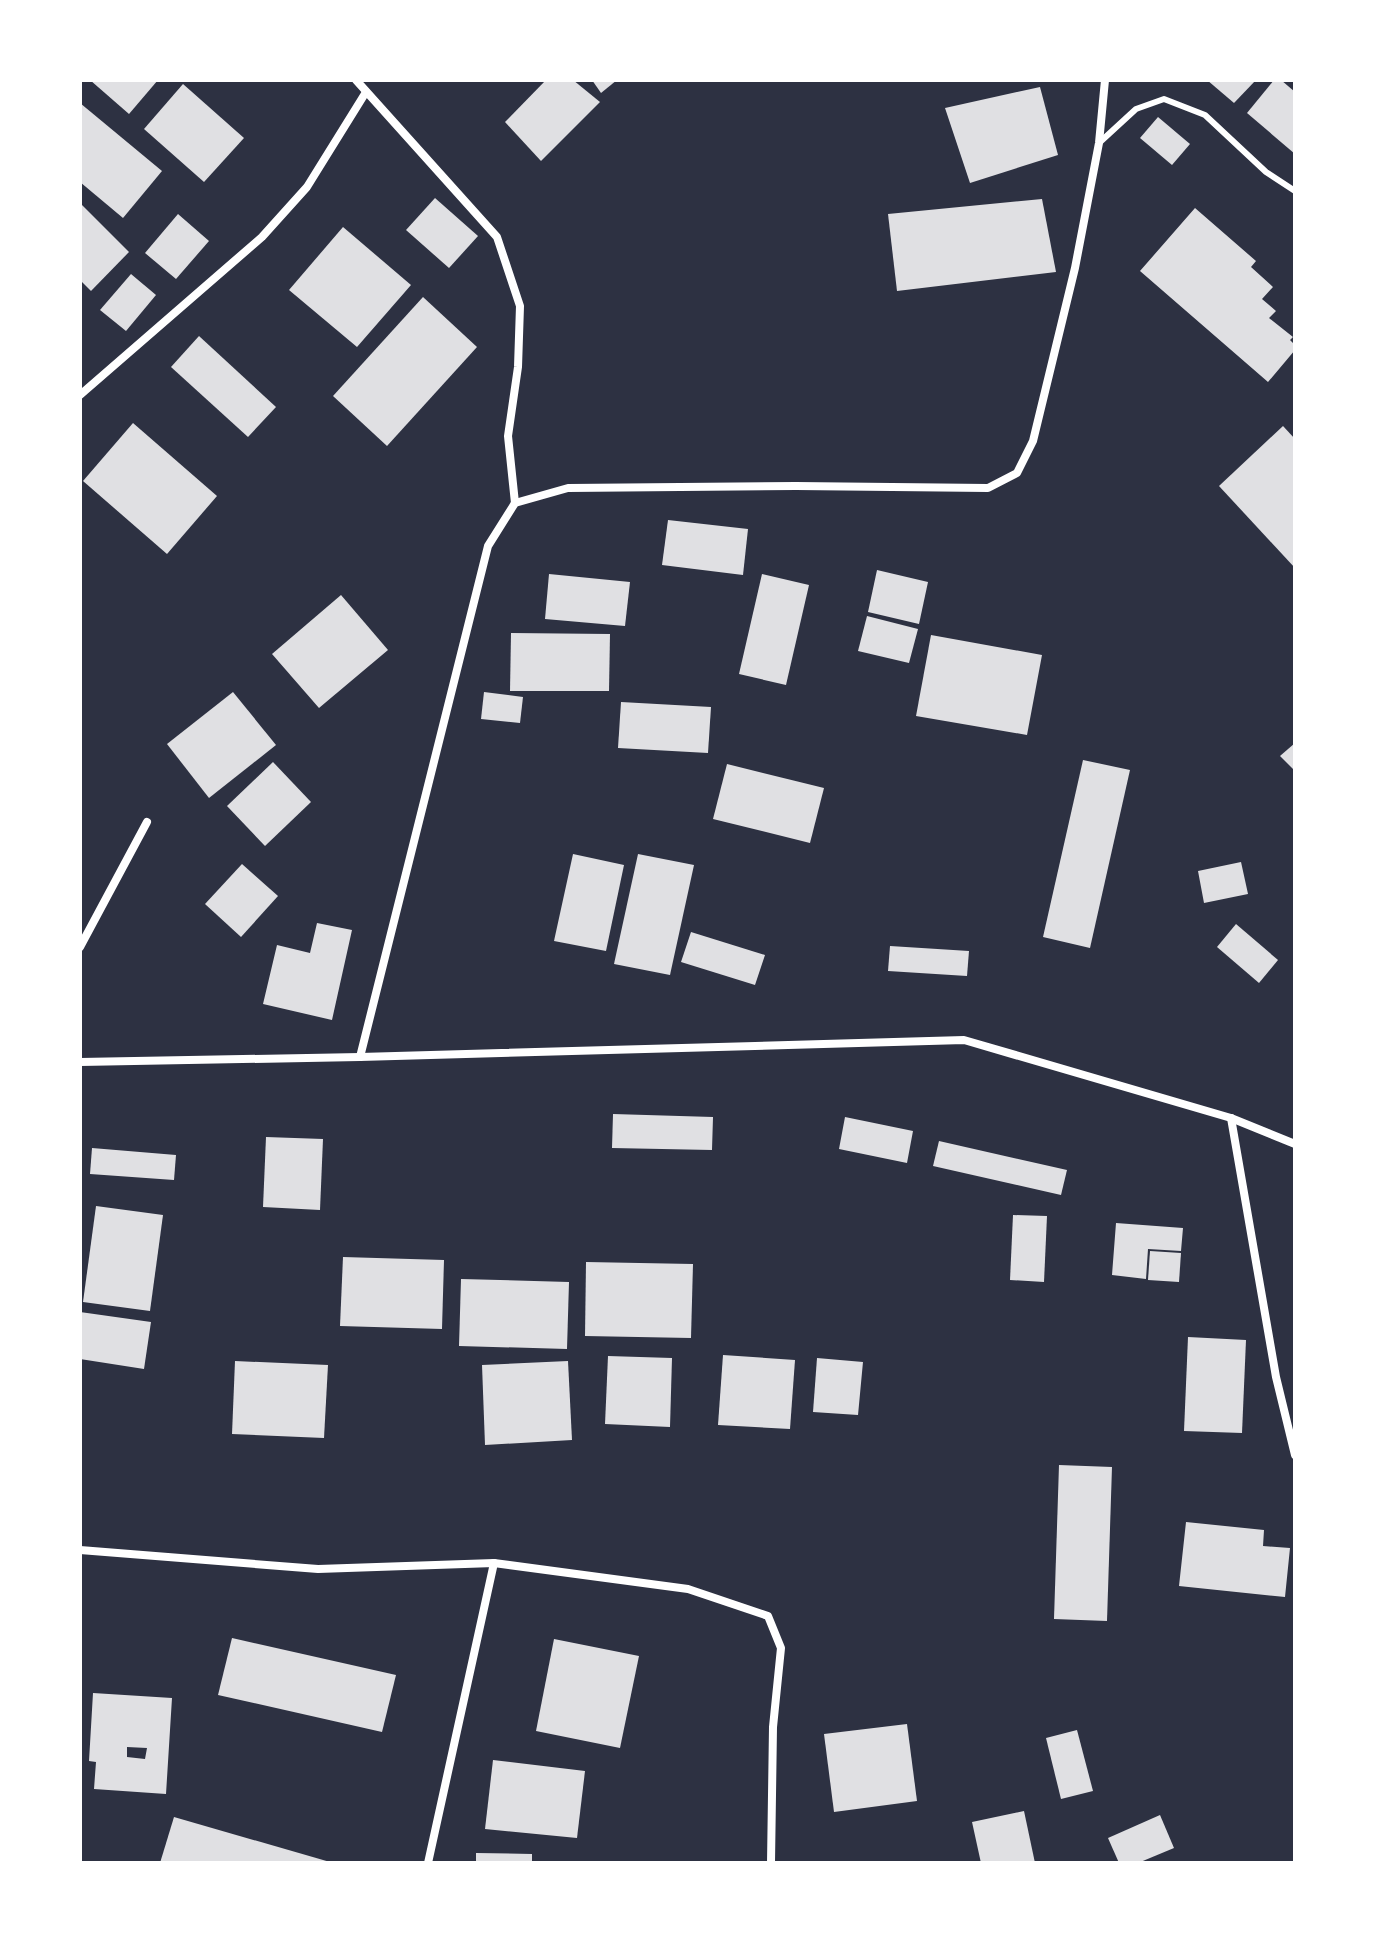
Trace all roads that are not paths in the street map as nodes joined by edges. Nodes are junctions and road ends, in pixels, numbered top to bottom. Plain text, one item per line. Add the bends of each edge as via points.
1 (356, 80) edge
2 (1105, 80) edge
3 (366, 92) junction
4 (1099, 143) junction
5 (1295, 191) edge
6 (80, 395) edge
7 (515, 503) junction
8 (147, 822) dead end
9 (80, 947) edge
10 (360, 1057) junction
11 (80, 1062) edge
12 (1231, 1118) junction
13 (1295, 1144) edge
14 (1295, 1455) edge
15 (80, 1550) edge
16 (494, 1563) junction
17 (428, 1863) edge
18 (771, 1863) edge

1 - 3 street
2 - 4 street
3 - 6 street via 307,187 262,237
3 - 7 street via 497,237 520,306 508,436
4 - 5 lane via 1136,109 1164,99 1205,115 1266,172
4 - 7 street via 1037,427 1017,473 988,488 568,488
7 - 10 street via 488,546
8 - 9 street
10 - 11 street
10 - 12 street via 964,1040
12 - 13 street
12 - 14 street via 1276,1377
15 - 16 street via 318,1569
16 - 17 street
16 - 18 street via 688,1589 768,1616 781,1648 773,1727

